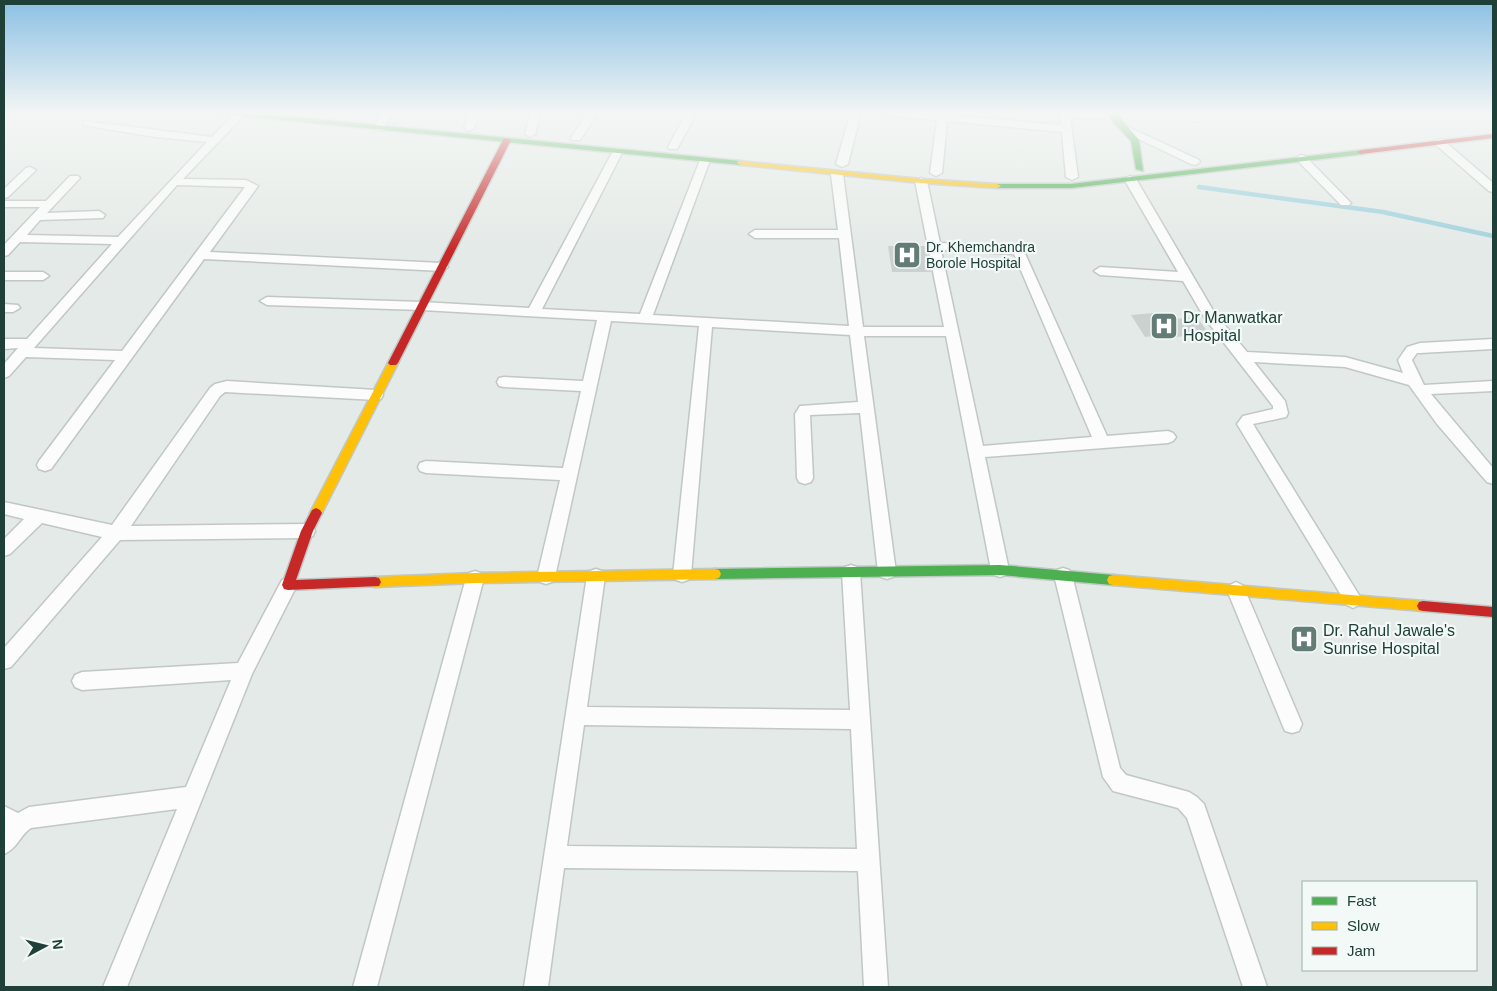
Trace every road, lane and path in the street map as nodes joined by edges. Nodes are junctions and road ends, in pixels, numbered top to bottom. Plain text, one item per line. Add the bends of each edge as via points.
1 (197, 158) edge
2 (498, 158) edge
3 (614, 158) edge
4 (688, 158) edge
5 (757, 158) edge
6 (842, 158) edge
7 (938, 158) edge
8 (1070, 158) edge
9 (1135, 158) edge
10 (1186, 158) edge
11 (1225, 158) edge
12 (1298, 158) edge
13 (1301, 158) edge
14 (1458, 158) edge
15 (705, 160) junction
16 (1194, 162) junction
17 (839, 169) junction
18 (30, 170) dead end
19 (936, 173) junction
20 (1135, 174) junction
21 (1072, 176) junction
22 (74, 178) dead end
23 (921, 181) junction
24 (174, 182) junction
25 (1493, 189) edge
26 (4, 195) edge
27 (1345, 203) dead end
28 (4, 204) edge
29 (50, 204) junction
30 (98, 215) dead end
31 (37, 217) junction
32 (755, 234) dead end
33 (845, 234) junction
34 (17, 238) junction
35 (121, 241) junction
36 (934, 246) junction
37 (4, 252) edge
38 (202, 255) junction
39 (442, 267) junction
40 (1100, 271) dead end
41 (4, 276) edge
42 (43, 276) dead end
43 (1187, 277) junction
44 (267, 301) dead end
45 (422, 306) junction
46 (533, 312) junction
47 (605, 317) junction
48 (645, 319) junction
49 (706, 322) junction
50 (857, 331) junction
51 (952, 332) junction
52 (4, 344) edge
53 (1493, 344) edge
54 (26, 348) junction
55 (126, 356) junction
56 (1243, 357) junction
57 (4, 373) edge
58 (504, 382) dead end
59 (589, 386) junction
60 (1417, 386) junction
61 (1493, 386) edge
62 (376, 395) junction
63 (867, 407) junction
64 (1168, 437) dead end
65 (1096, 443) junction
66 (976, 452) junction
67 (45, 465) dead end
68 (426, 467) dead end
69 (569, 474) junction
70 (805, 478) dead end
71 (1493, 478) edge
72 (4, 508) edge
73 (38, 516) junction
74 (119, 529) junction
75 (307, 531) junction
76 (4, 549) edge
77 (548, 566) junction
78 (1000, 570) junction
79 (851, 572) junction
80 (887, 572) junction
81 (682, 575) junction
82 (1063, 575) junction
83 (596, 576) junction
84 (475, 578) junction
85 (289, 580) junction
86 (1236, 590) junction
87 (1353, 600) junction
88 (1493, 612) edge
89 (4, 661) edge
90 (244, 672) junction
91 (82, 681) dead end
92 (575, 716) junction
93 (860, 720) junction
94 (1292, 724) dead end
95 (194, 796) junction
96 (11, 821) edge
97 (4, 844) edge
98 (554, 857) junction
99 (868, 860) junction
100 (115, 987) edge
101 (365, 987) edge
102 (536, 987) edge
103 (876, 987) edge
104 (1255, 987) edge

1 - 24 street
2 - 39 main road
3 - 46 street
4 - 15 main road
5 - 17 main road
6 - 17 street
7 - 19 street
8 - 21 street
9 - 20 main road
10 - 16 street
11 - 16 main road
12 - 20 main road
13 - 27 street
14 - 25 street
15 - 17 main road
15 - 48 street
16 - 20 main road
17 - 19 main road
17 - 23 main road
17 - 33 street
18 - 26 street
19 - 21 main road via 1033,179
20 - 21 main road
20 - 23 main road via 1041,187
20 - 43 street
22 - 29 street
23 - 36 street
24 - 35 street
24 - 38 street via 246,183 252,186
28 - 29 street
29 - 31 street
30 - 31 street
31 - 34 street
32 - 33 street
33 - 50 street
34 - 35 street
34 - 37 street
35 - 54 street
36 - 51 street
36 - 65 street via 1011,250 1022,255 1100,434
38 - 39 street
38 - 55 street
39 - 45 main road
40 - 43 street
41 - 42 street
43 - 56 street via 1209,314
44 - 45 street
45 - 46 street
45 - 62 main road
46 - 47 street
47 - 48 street
47 - 59 street
48 - 49 street
49 - 50 street
49 - 81 street
50 - 51 street
50 - 63 street
51 - 66 street
52 - 54 street
53 - 60 street via 1412,350 1405,360
54 - 55 street
54 - 57 street
55 - 67 street
56 - 60 street via 1345,362
56 - 87 street via 1282,410 1281,414 1248,420 1246,427
58 - 59 street
59 - 69 street
60 - 61 street
60 - 71 street
62 - 74 street via 220,388
62 - 75 main road
63 - 70 street via 805,410 802,414
63 - 80 street
64 - 65 street
65 - 66 street
66 - 78 street
68 - 69 street
69 - 77 street
72 - 73 street
73 - 74 street
73 - 76 street
74 - 75 street
74 - 89 street
75 - 85 main road
77 - 83 main road
77 - 84 main road
78 - 80 main road
78 - 82 main road
79 - 80 main road
79 - 81 main road
79 - 93 street
81 - 83 main road
82 - 86 main road
82 - 104 street via 1110,770 1120,784 1182,799 1196,812
83 - 92 street
84 - 85 main road
84 - 101 street
85 - 90 street
86 - 87 main road
86 - 94 street
87 - 88 main road
90 - 91 street
90 - 95 street
92 - 93 street
92 - 98 street
93 - 99 street
95 - 96 street
95 - 100 street
96 - 97 street
98 - 99 street
98 - 102 street
99 - 103 street

